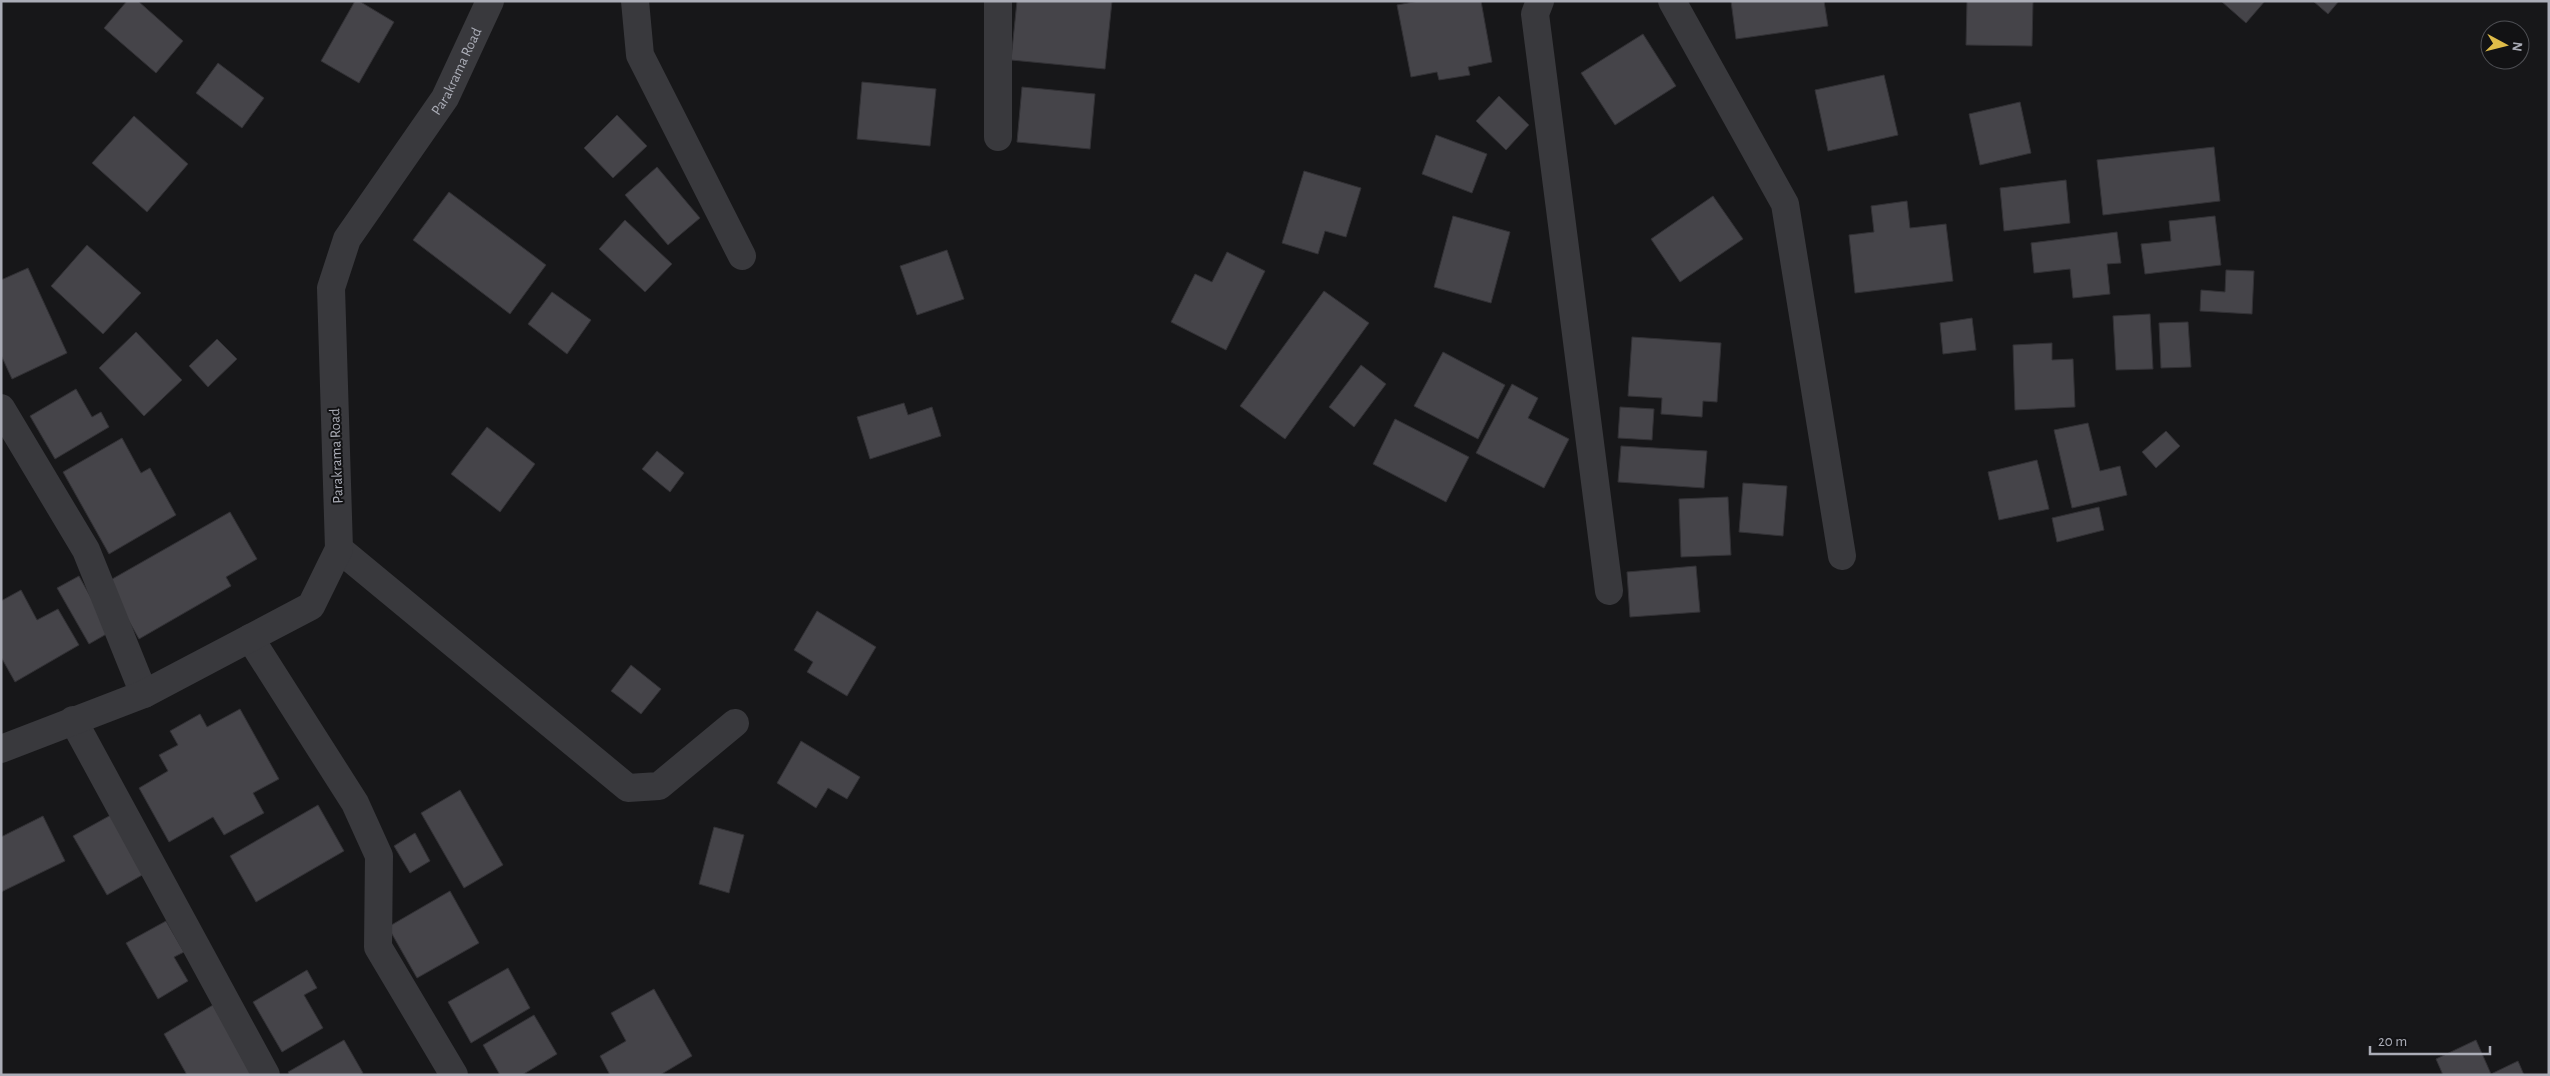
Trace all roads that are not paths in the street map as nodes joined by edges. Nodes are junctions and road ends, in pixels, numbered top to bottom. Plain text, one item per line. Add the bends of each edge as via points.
1 (490, 1) edge
2 (635, 1) edge
3 (998, 1) edge
4 (1540, 1) edge
5 (1672, 1) edge
6 (998, 137) dead end
7 (742, 256) dead end
8 (1, 408) edge
9 (339, 549) junction
10 (1842, 556) dead end
11 (1609, 591) dead end
12 (250, 638) junction
13 (144, 694) junction
14 (74, 720) junction
15 (735, 723) dead end
16 (1, 749) edge
17 (266, 1075) edge
18 (454, 1075) edge

1 - 9 street, Parakrama Road via 446,98 347,239 331,288
2 - 7 street via 640,55
3 - 6 street
4 - 11 street via 1535,14
5 - 10 street via 1785,204
8 - 13 street via 86,550
9 - 12 street, Parakrama Road via 311,606
9 - 15 street via 628,788 659,786
12 - 13 street, Parakrama Road
12 - 18 street via 356,803 379,856 378,947
13 - 14 street, Parakrama Road
14 - 16 street, Parakrama Road
14 - 17 street

